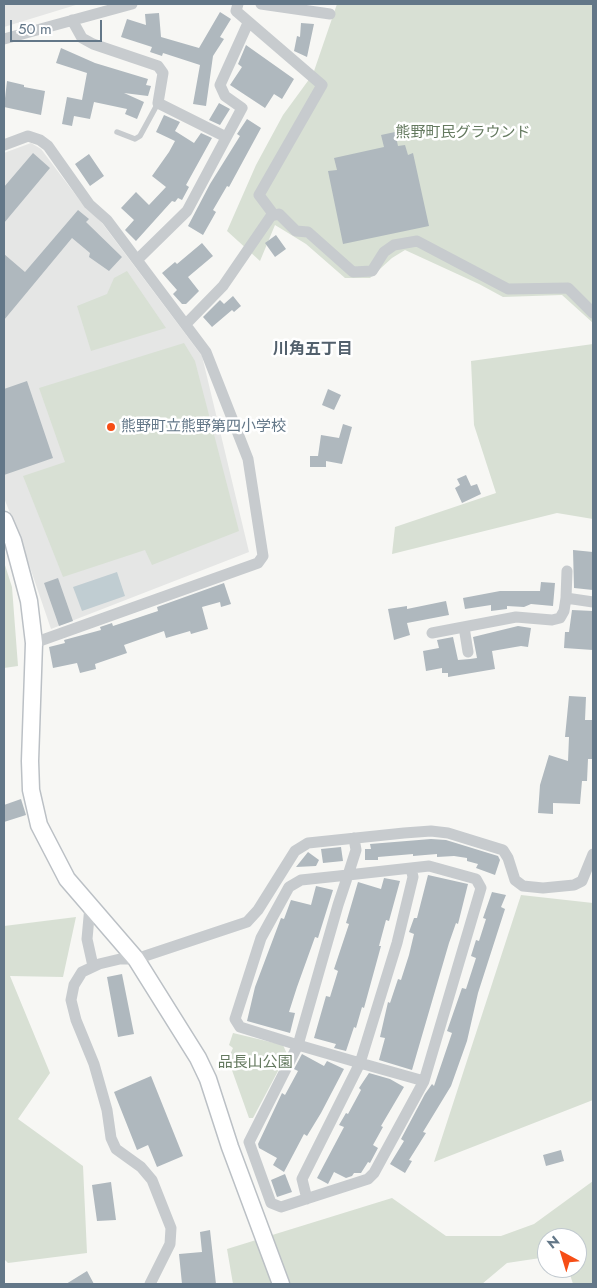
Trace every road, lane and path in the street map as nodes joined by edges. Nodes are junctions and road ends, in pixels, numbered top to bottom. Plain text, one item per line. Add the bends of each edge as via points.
1 (132, 4) edge
2 (238, 4) edge
3 (261, 4) edge
4 (330, 14) dead end
5 (72, 20) junction
6 (248, 23) junction
7 (4, 39) edge
8 (158, 102) junction
9 (117, 132) dead end
10 (226, 137) junction
11 (4, 145) edge
12 (274, 215) junction
13 (137, 260) junction
14 (593, 313) edge
15 (186, 324) junction
16 (4, 520) edge
17 (567, 571) dead end
18 (566, 598) junction
19 (593, 602) edge
20 (464, 627) junction
21 (432, 633) dead end
22 (34, 643) junction
23 (468, 652) dead end
24 (354, 838) junction
25 (593, 854) edge
26 (411, 868) junction
27 (348, 875) junction
28 (90, 906) junction
29 (136, 959) junction
30 (93, 966) junction
31 (298, 1044) junction
32 (360, 1063) junction
33 (424, 1081) junction
34 (307, 1199) junction
35 (150, 1284) edge
36 (281, 1284) edge

1 - 5 street
2 - 6 street via 236,12
3 - 4 street
5 - 7 street
5 - 8 street via 82,38 93,44 158,66 164,73
6 - 10 street via 220,85 224,96 242,108
6 - 12 street via 322,85 259,195
8 - 9 lane via 140,136 134,140
8 - 10 street
10 - 13 street via 187,211
11 - 13 street via 28,136 48,146 89,204 107,220
12 - 14 street via 279,214 296,231 308,232 353,272 372,271 384,252 394,245 417,241 508,289 568,288
12 - 15 street via 223,286
13 - 15 street
15 - 22 street via 206,352 248,459 263,556 258,563
16 - 22 street via 29,601
17 - 18 street
18 - 19 street
18 - 20 street via 560,618 516,617
20 - 21 street
20 - 23 street
22 - 28 street via 31,790 49,848 67,879
24 - 25 street via 431,831 448,833 502,850 515,880 523,886 544,888 582,881
24 - 27 street via 356,850
24 - 29 street via 308,843 295,851 247,922
26 - 27 street
26 - 32 street via 413,877 397,942
26 - 33 street via 429,866 476,879 481,888
27 - 31 street
27 - 31 street via 301,880 288,887 261,938 236,1019 240,1027
28 - 29 street
28 - 30 street via 87,939
29 - 30 street via 120,959
29 - 36 street via 178,1023 208,1080
30 - 35 street via 82,972 74,985 71,1000 94,1064 111,1138 116,1149 141,1167 152,1180 171,1228 170,1244
31 - 32 street
31 - 34 street via 249,1142 271,1203 281,1207
32 - 33 street
32 - 34 street via 302,1178
33 - 34 street via 368,1179

